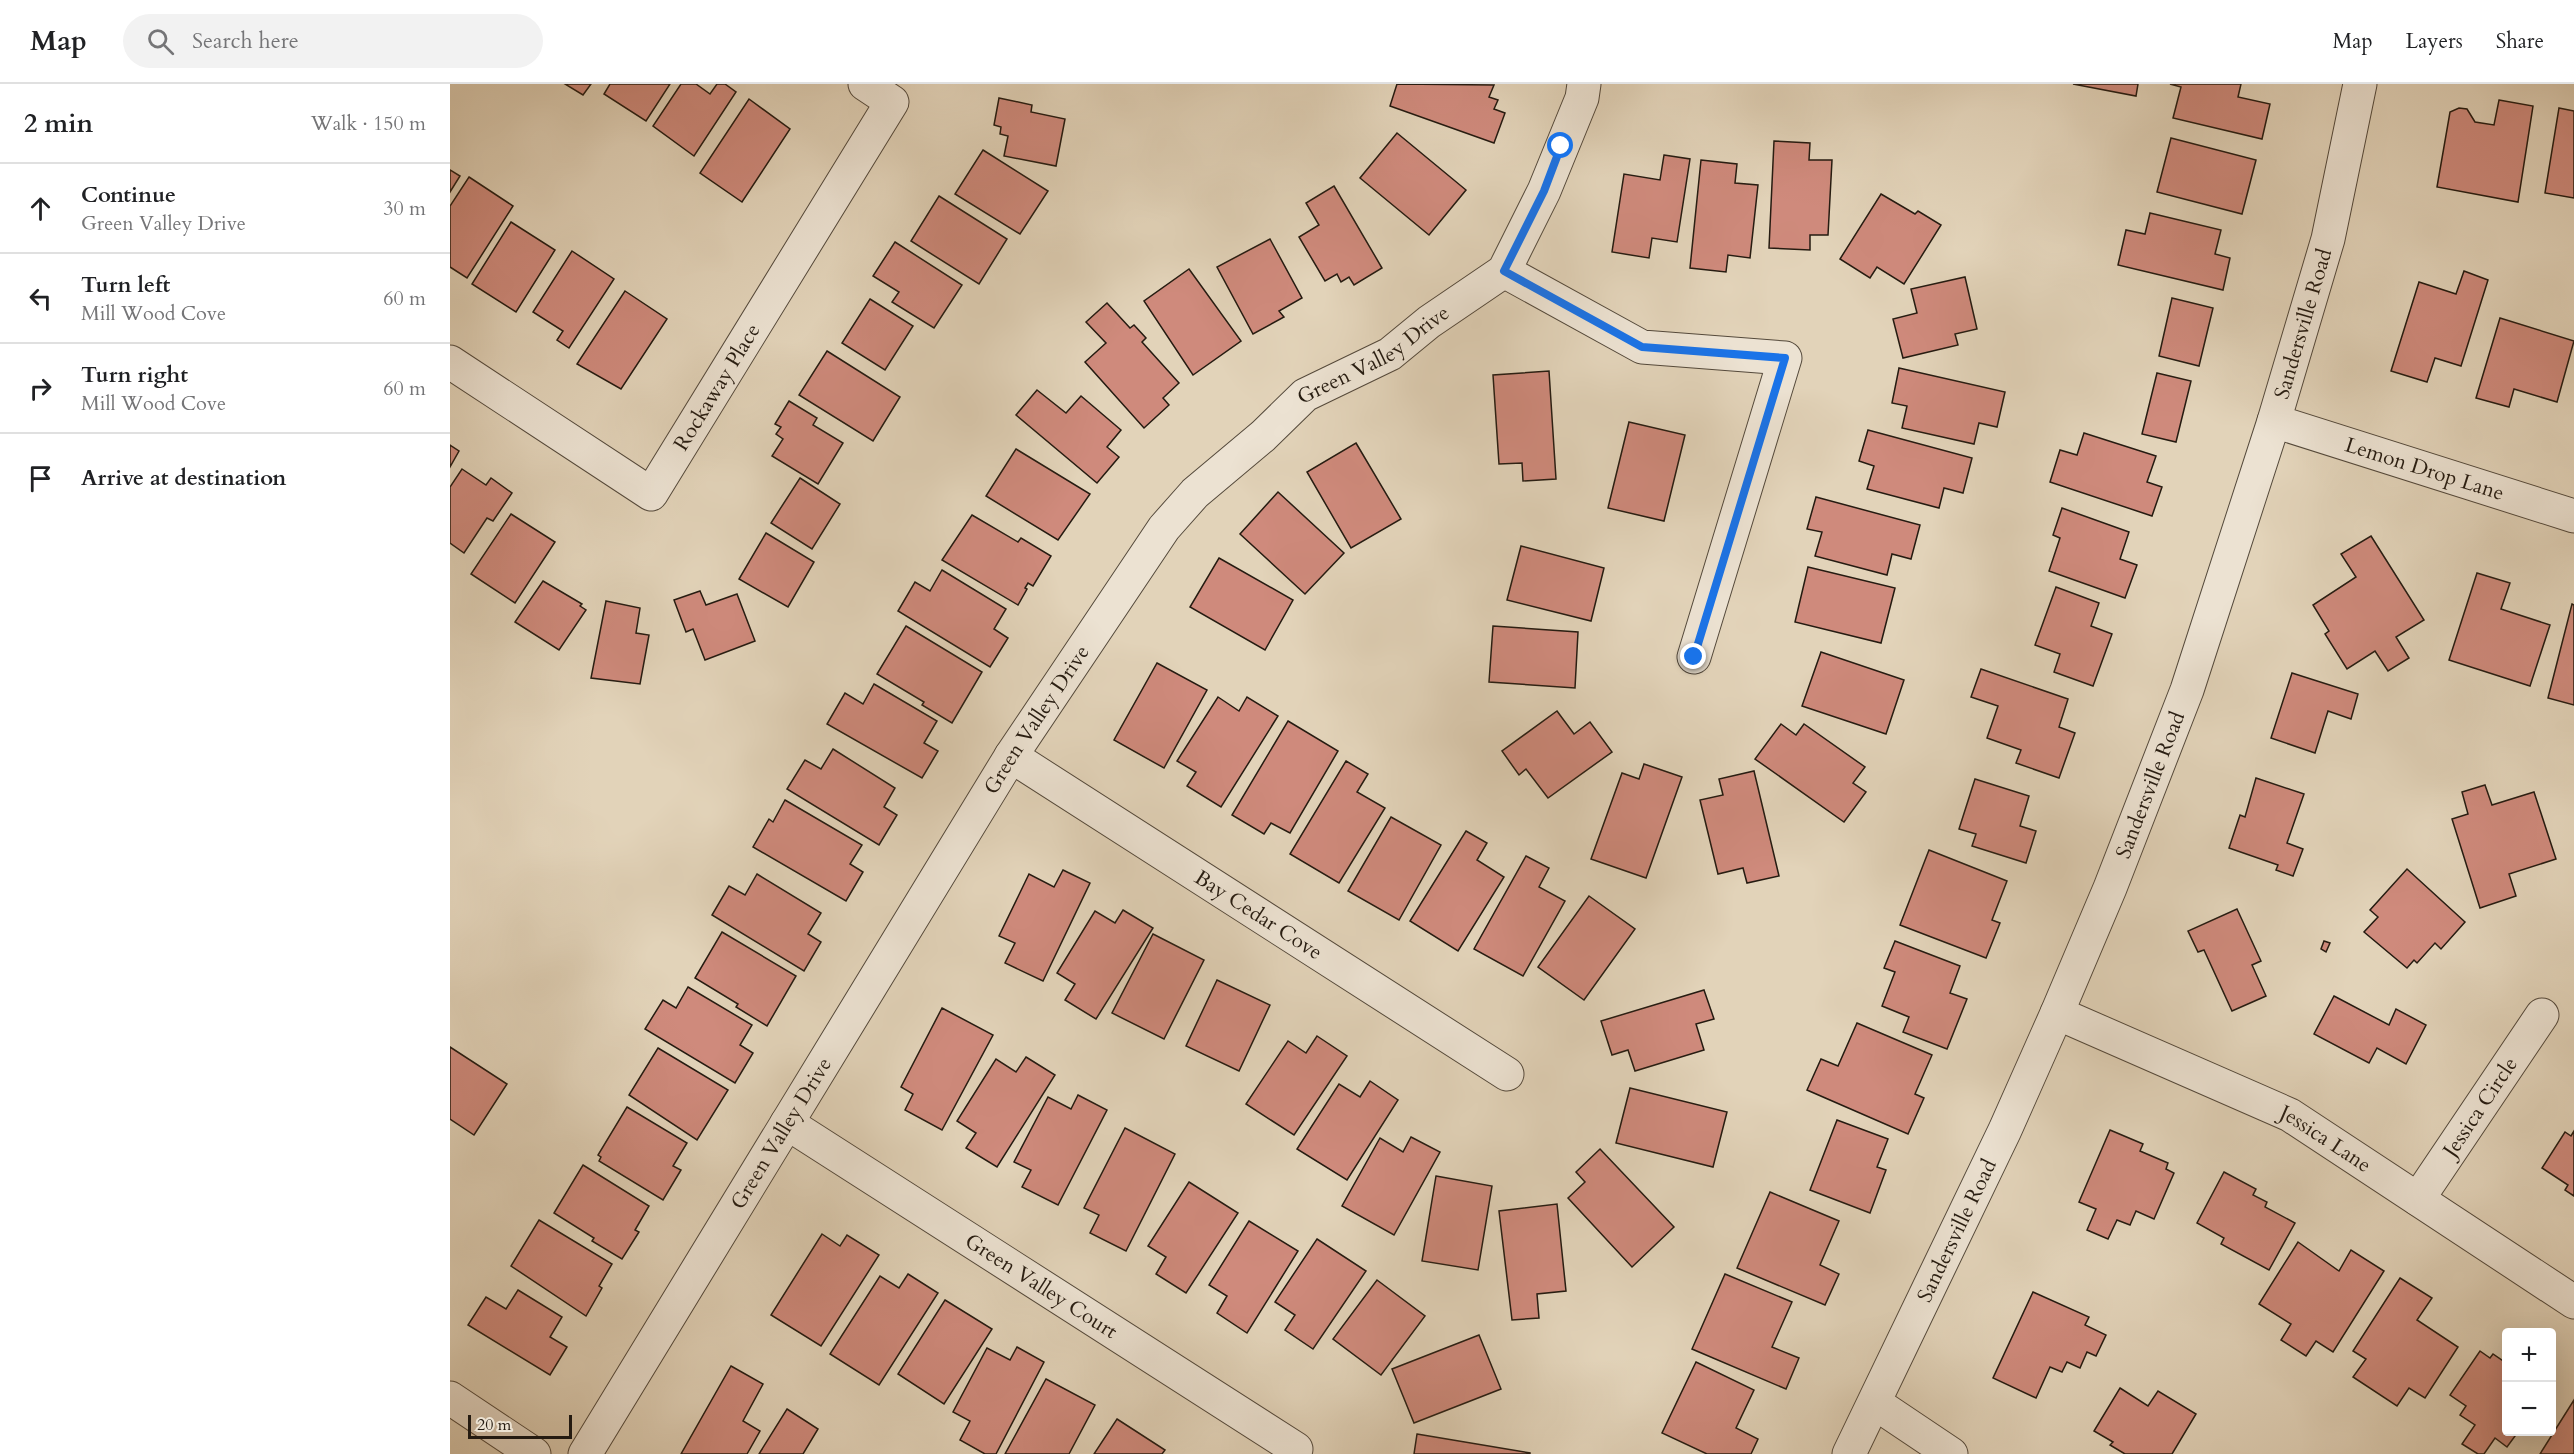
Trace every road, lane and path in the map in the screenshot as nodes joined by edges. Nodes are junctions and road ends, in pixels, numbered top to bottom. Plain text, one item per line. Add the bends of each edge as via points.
1 (865, 84) edge
2 (1584, 84) edge
3 (2360, 84) edge
4 (1504, 271) junction
5 (450, 362) edge
6 (2274, 421) junction
7 (2574, 516) edge
8 (1694, 657) dead end
9 (1011, 756) junction
10 (2057, 1013) junction
11 (2542, 1015) dead end
12 (1507, 1074) dead end
13 (787, 1123) junction
14 (2418, 1199) junction
15 (2574, 1302) edge
16 (450, 1398) edge
17 (1875, 1404) junction
18 (1296, 1449) dead end
19 (534, 1454) edge
20 (585, 1454) edge
21 (1849, 1454) edge
22 (1951, 1454) edge

1 - 5 street, Rockaway Place via 892,102 651,494
2 - 4 street, Green Valley Drive via 1582,98 1544,191
3 - 6 street, Sandersville Road via 2328,239
4 - 8 street via 1642,347 1785,358
4 - 9 street, Green Valley Drive via 1390,354 1305,395 1195,493 1125,583
6 - 7 street, Lemon Drop Lane
6 - 10 street, Sandersville Road via 2187,690
9 - 12 street, Bay Cedar Cove
9 - 13 street, Green Valley Drive
10 - 14 street, Jessica Lane via 2290,1115
10 - 17 street, Sandersville Road
11 - 14 street, Jessica Circle
13 - 18 street, Green Valley Court
13 - 20 street, Green Valley Drive
14 - 15 street, Jessica Lane
16 - 19 street
17 - 21 street, Sandersville Road
17 - 22 street

